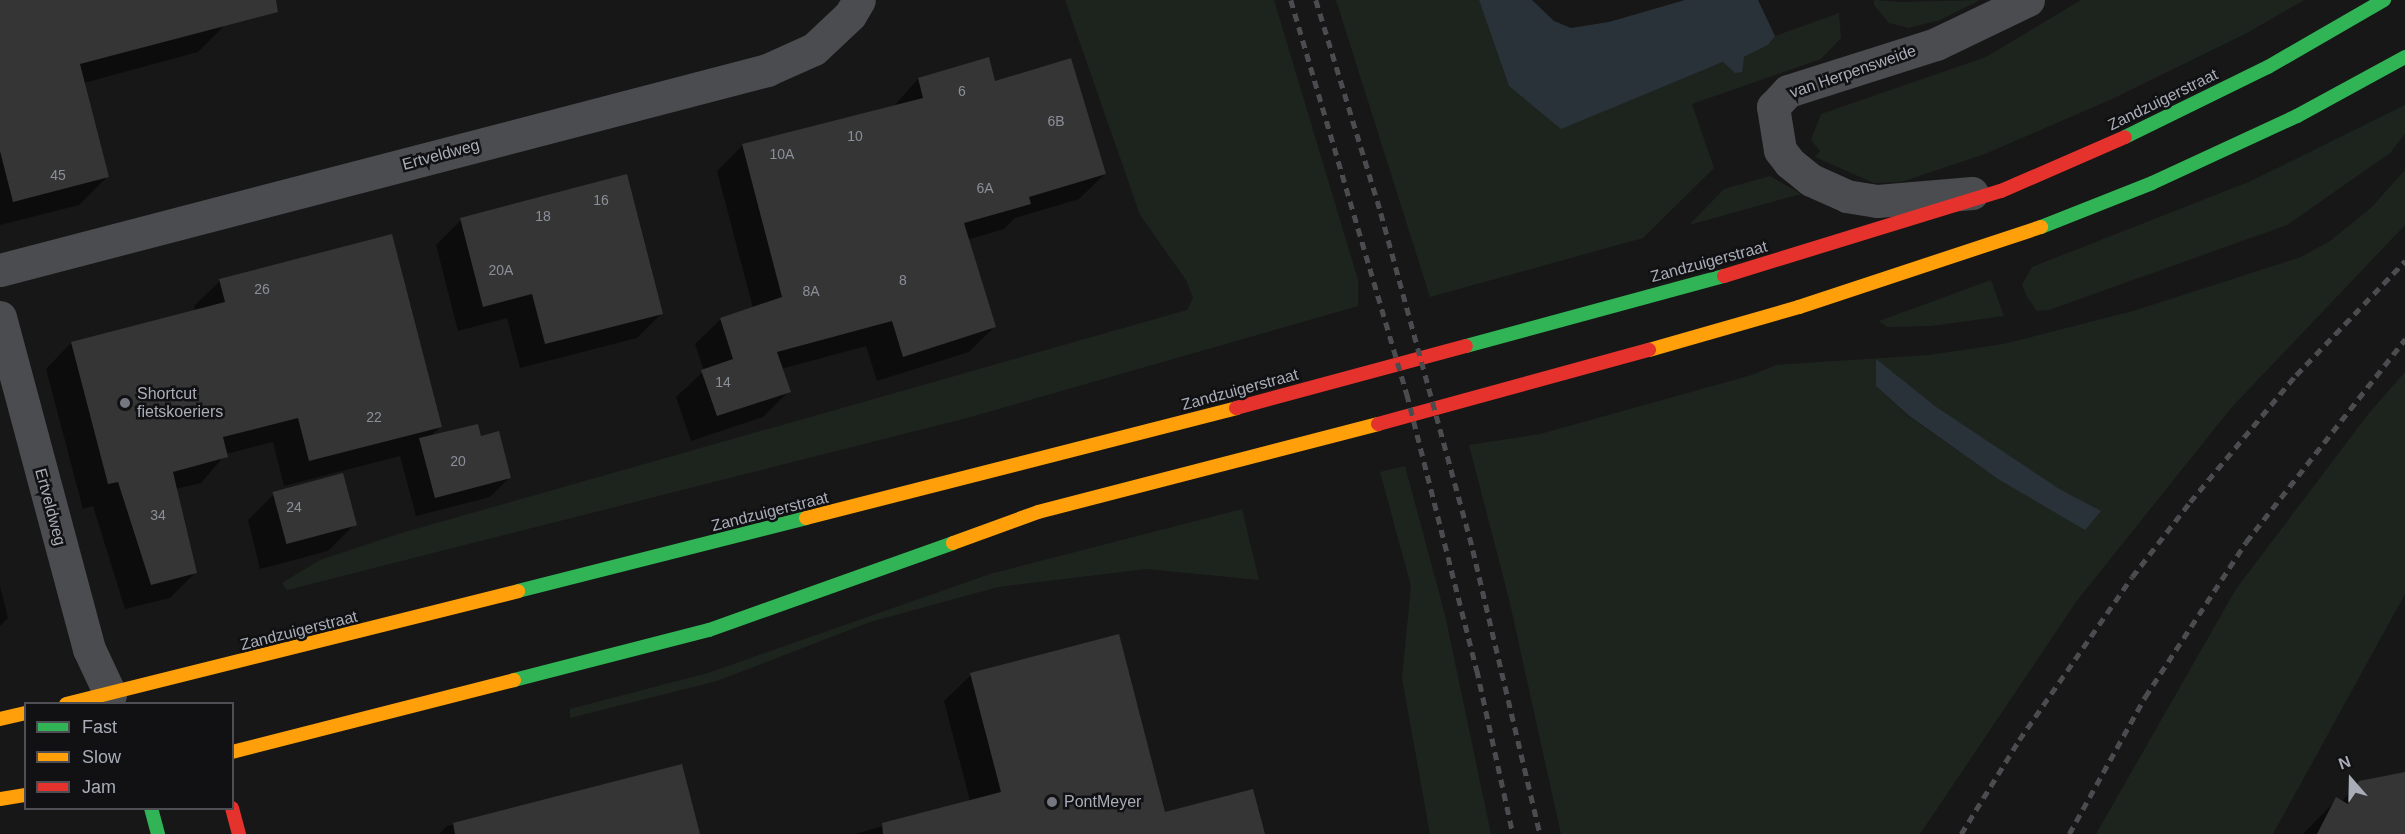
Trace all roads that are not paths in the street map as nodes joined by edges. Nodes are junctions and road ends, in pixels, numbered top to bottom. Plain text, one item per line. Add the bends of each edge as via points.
1 (859, 0) edge
2 (2028, 0) edge
3 (2384, 0) edge
4 (2405, 57) edge
5 (2001, 191) junction
6 (0, 270) edge
7 (0, 317) edge
8 (112, 699) edge
9 (148, 700) dead end
10 (84, 702) edge
11 (24, 713) edge
12 (0, 719) edge
13 (234, 751) edge
14 (24, 795) edge
15 (0, 800) edge
16 (152, 810) edge
17 (233, 810) edge
18 (158, 834) edge
19 (239, 834) edge

1 - 6 street, Ertveldweg via 850,15 814,49 767,70
2 - 5 street, van Herpensweide via 1936,44 1788,91 1773,107 1780,150 1790,163 1811,180 1847,196 1877,201
3 - 5 main road, Zandzuigerstraat via 2236,83
4 - 13 main road via 2297,116 2152,183 2016,237 1799,307 1474,399 1038,512 709,630
5 - 8 main road, Zandzuigerstraat via 1778,261 1114,441
7 - 8 street, Ertveldweg via 89,649
8 - 9 main road
8 - 10 main road, Zandzuigerstraat
11 - 12 main road
14 - 15 main road
16 - 18 main road
17 - 19 main road

